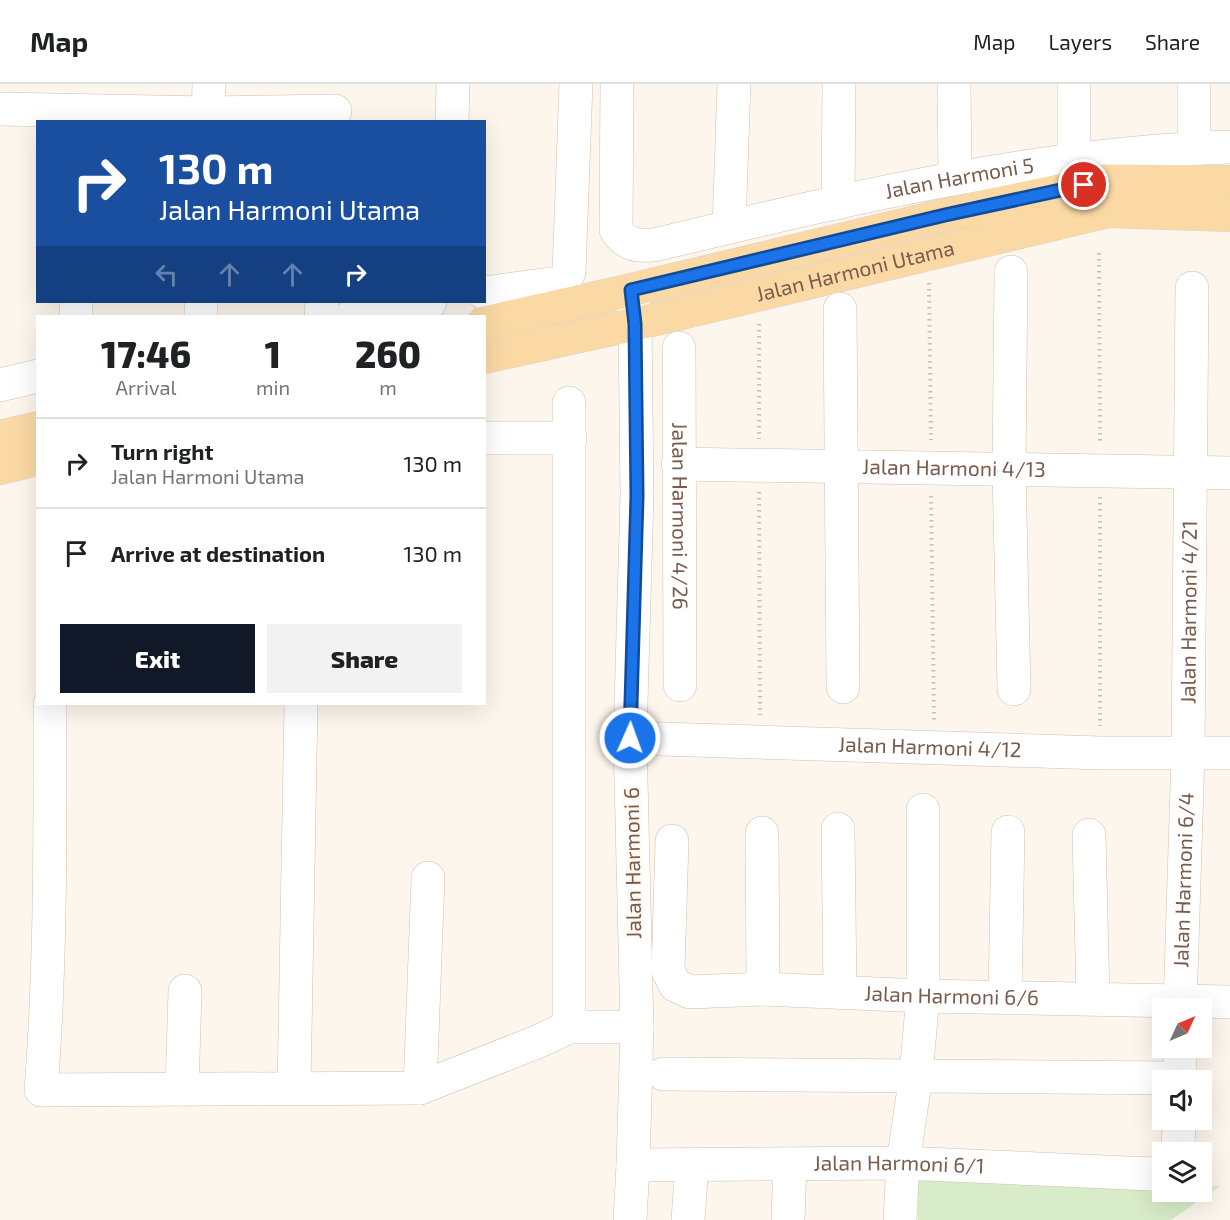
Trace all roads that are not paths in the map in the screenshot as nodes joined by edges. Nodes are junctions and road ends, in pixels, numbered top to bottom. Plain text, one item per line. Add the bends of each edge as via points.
1 (453, 84) edge
2 (576, 84) edge
3 (617, 84) edge
4 (734, 84) edge
5 (838, 84) edge
6 (954, 84) edge
7 (1074, 84) edge
8 (1194, 84) edge
9 (335, 105) edge
10 (84, 106) edge
11 (208, 106) edge
12 (0, 109) edge
13 (452, 120) edge
14 (1230, 147) edge
15 (1194, 148) junction
16 (1074, 159) junction
17 (955, 178) junction
18 (1230, 182) edge
19 (838, 203) junction
20 (1230, 215) edge
21 (729, 227) junction
22 (1011, 272) dead end
23 (1192, 288) dead end
24 (631, 290) junction
25 (486, 293) edge
26 (424, 303) edge
27 (840, 309) dead end
28 (357, 315) edge
29 (486, 323) edge
30 (635, 324) junction
31 (679, 348) dead end
32 (486, 357) edge
33 (36, 376) edge
34 (0, 385) edge
35 (569, 403) dead end
36 (36, 428) edge
37 (0, 437) edge
38 (486, 438) edge
39 (570, 438) junction
40 (36, 459) edge
41 (678, 464) junction
42 (841, 466) junction
43 (0, 468) edge
44 (1009, 469) junction
45 (1190, 472) junction
46 (1230, 473) edge
47 (680, 685) dead end
48 (843, 687) dead end
49 (1014, 689) dead end
50 (50, 705) edge
51 (301, 705) edge
52 (630, 738) junction
53 (1188, 753) junction
54 (1230, 753) edge
55 (923, 810) dead end
56 (838, 829) dead end
57 (1008, 832) dead end
58 (762, 833) dead end
59 (1089, 835) dead end
60 (672, 841) dead end
61 (428, 878) dead end
62 (763, 989) junction
63 (184, 992) dead end
64 (840, 992) junction
65 (923, 996) junction
66 (1005, 996) junction
67 (1093, 998) junction
68 (1180, 998) edge
69 (1230, 1002) edge
70 (1152, 1003) edge
71 (1212, 1003) edge
72 (569, 1027) junction
73 (637, 1028) junction
74 (1180, 1068) edge
75 (663, 1074) dead end
76 (916, 1075) junction
77 (294, 1088) junction
78 (420, 1088) junction
79 (182, 1089) junction
80 (903, 1163) junction
81 (790, 1164) junction
82 (633, 1165) junction
83 (692, 1165) junction
84 (1152, 1174) edge
85 (630, 1220) edge
86 (688, 1220) edge
87 (788, 1220) edge
88 (900, 1220) edge

1 - 13 street
2 - 25 street via 570,266 566,279
3 - 21 street, Jalan Harmoni 5 via 616,230 622,240 636,246 654,245
4 - 21 street
5 - 19 street
6 - 17 street
7 - 16 street
8 - 15 street
9 - 11 street
10 - 11 street
10 - 12 street
14 - 15 street, Jalan Harmoni 5
15 - 16 street, Jalan Harmoni 5
16 - 17 street, Jalan Harmoni 5
17 - 19 street, Jalan Harmoni 5
18 - 24 main road, Jalan Harmoni Utama via 1107,180
19 - 21 street, Jalan Harmoni 5
20 - 30 main road, Jalan Harmoni Utama via 1108,211
22 - 44 street
23 - 45 street, Jalan Harmoni 4/21
24 - 29 main road, Jalan Harmoni Utama
24 - 30 street, Jalan Harmoni 6
26 - 28 street
27 - 42 street
30 - 32 main road, Jalan Harmoni Utama
30 - 52 street, Jalan Harmoni 6 via 637,496
31 - 41 street, Jalan Harmoni 4/26
33 - 34 street
35 - 39 street
36 - 37 main road
38 - 39 street
39 - 72 street
40 - 43 main road
41 - 42 street, Jalan Harmoni 4/13
41 - 47 street, Jalan Harmoni 4/26
42 - 44 street, Jalan Harmoni 4/13
42 - 48 street
44 - 45 street, Jalan Harmoni 4/13
44 - 49 street
45 - 46 street, Jalan Harmoni 4/13
45 - 53 street, Jalan Harmoni 4/21
50 - 79 street via 46,1009 41,1090
51 - 77 street
52 - 53 street, Jalan Harmoni 4/12
52 - 73 street, Jalan Harmoni 6
53 - 54 street, Jalan Harmoni 4/12
53 - 68 street, Jalan Harmoni 6/4
55 - 65 street
56 - 64 street
57 - 66 street
58 - 62 street
59 - 67 street
60 - 62 street, Jalan Harmoni 6/6 via 668,970 675,985 690,992
61 - 78 street
62 - 64 street, Jalan Harmoni 6/6
63 - 79 street
64 - 65 street, Jalan Harmoni 6/6
65 - 66 street, Jalan Harmoni 6/6
65 - 76 street
66 - 67 street, Jalan Harmoni 6/6
67 - 70 street, Jalan Harmoni 6/6
69 - 71 street, Jalan Harmoni 6/6
72 - 73 street
72 - 78 street
73 - 82 street, Jalan Harmoni 6
74 - 76 street
75 - 76 street
76 - 80 street
77 - 78 street
77 - 79 street
80 - 81 street, Jalan Harmoni 6/1
80 - 84 street, Jalan Harmoni 6/1
80 - 88 street
81 - 83 street, Jalan Harmoni 6/1
81 - 87 street
82 - 83 street, Jalan Harmoni 6/1
82 - 85 street, Jalan Harmoni 6
83 - 86 street

